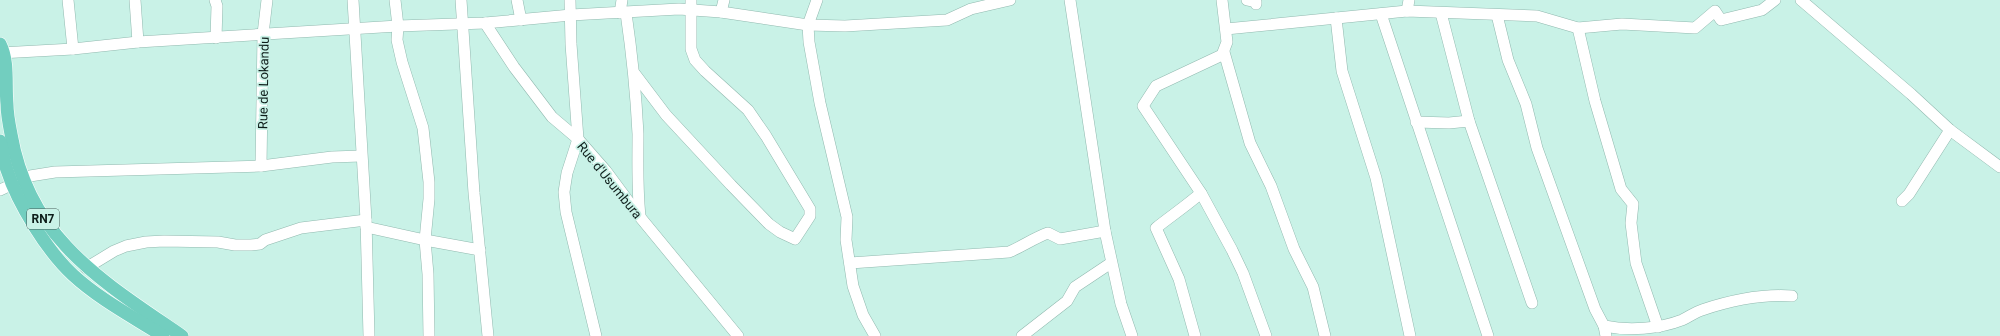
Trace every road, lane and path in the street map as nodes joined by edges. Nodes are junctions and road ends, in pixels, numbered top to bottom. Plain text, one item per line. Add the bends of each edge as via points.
1 (68, 0) edge
2 (136, 0) edge
3 (215, 0) edge
4 (267, 0) edge
5 (353, 0) edge
6 (395, 0) edge
7 (462, 0) edge
8 (517, 0) edge
9 (570, 0) edge
10 (622, 0) edge
11 (724, 0) edge
12 (818, 0) edge
13 (1010, 0) edge
14 (1070, 0) edge
15 (1222, 0) edge
16 (1409, 0) edge
17 (1775, 0) edge
18 (1801, 0) edge
19 (971, 4) edge
20 (692, 5) edge
21 (1407, 11) junction
22 (721, 12) junction
23 (623, 13) junction
24 (1441, 13) junction
25 (1381, 14) junction
26 (571, 15) junction
27 (1497, 15) junction
28 (1336, 18) junction
29 (521, 20) junction
30 (463, 23) junction
31 (485, 23) junction
32 (808, 25) junction
33 (398, 26) junction
34 (354, 28) junction
35 (1578, 28) junction
36 (1226, 29) junction
37 (263, 34) junction
38 (216, 38) junction
39 (138, 42) junction
40 (73, 49) junction
41 (1, 50) edge
42 (1224, 52) junction
43 (635, 74) junction
44 (1469, 121) junction
45 (1416, 122) junction
46 (1950, 130) junction
47 (578, 139) junction
48 (0, 141) edge
49 (361, 156) junction
50 (261, 166) junction
51 (2000, 167) edge
52 (18, 182) junction
53 (0, 190) edge
54 (1201, 193) junction
55 (1902, 201) dead end
56 (640, 217) junction
57 (366, 223) junction
58 (1105, 231) junction
59 (425, 240) junction
60 (480, 250) junction
61 (850, 263) junction
62 (1111, 263) junction
63 (86, 268) junction
64 (1792, 296) dead end
65 (1532, 303) dead end
66 (1658, 327) junction
67 (1605, 331) edge
68 (163, 336) edge
69 (182, 336) edge
70 (369, 336) edge
71 (429, 336) edge
72 (488, 336) edge
73 (596, 336) edge
74 (738, 336) edge
75 (875, 336) edge
76 (1022, 336) edge
77 (1132, 336) edge
78 (1195, 336) edge
79 (1266, 336) edge
80 (1325, 336) edge
81 (1410, 336) edge
82 (1488, 336) edge

1 - 40 street
2 - 39 street
3 - 38 street
4 - 37 street, Rue de Lokandu
5 - 34 street
6 - 33 street
7 - 30 street
8 - 29 street
9 - 26 street
10 - 23 street
11 - 22 street
12 - 32 street
13 - 19 street
14 - 58 street
15 - 36 street
16 - 21 street
17 - 35 street via 1762,10 1721,20 1715,11 1695,28 1622,24
18 - 46 street
19 - 32 street via 947,20 845,26
20 - 22 street
20 - 23 street
20 - 43 street via 691,49 695,60 748,110 810,209 810,216 795,239 769,224 731,185 666,115
21 - 24 street
21 - 25 street
22 - 32 street
23 - 26 street
23 - 43 street
24 - 27 street
24 - 44 street
25 - 28 street
25 - 45 street
26 - 29 street
26 - 47 street
27 - 35 street via 1536,16
27 - 67 street via 1508,60 1526,104 1537,148
28 - 36 street
28 - 81 street via 1342,71 1376,178
29 - 31 street
30 - 31 street
30 - 33 street
30 - 60 street
31 - 47 street, Rue d'Usumbura via 552,117
32 - 61 street via 820,102 847,217 846,240
33 - 34 street
33 - 59 street via 397,40 402,62 423,128 429,199
34 - 37 street
34 - 49 street
35 - 66 street via 1595,100 1621,189 1633,204 1631,223 1636,262
36 - 42 street via 1227,42
37 - 38 street
37 - 50 street, Rue de Lokandu
38 - 39 street
39 - 40 street
40 - 41 street
41 - 52 main road, RN7 via 11,134 18,165
42 - 54 street via 1218,58 1156,86 1143,106
42 - 80 street via 1250,143 1271,186 1294,249 1313,287
43 - 56 street via 637,195
44 - 45 street
44 - 65 street
45 - 82 street
46 - 51 street
46 - 55 street
47 - 56 street, Rue d'Usumbura via 606,171
47 - 73 street via 564,192 566,212
48 - 52 main road, RN7 via 7,170
49 - 50 street
49 - 57 street
50 - 52 street via 55,172 36,174
52 - 53 street
52 - 63 main road, RN7 via 53,233
52 - 68 main road, RN7 via 33,222 52,252 73,275
54 - 78 street via 1156,228 1179,279
54 - 79 street via 1243,273
56 - 74 street, Rue d'Usumbura
57 - 59 street
57 - 63 street via 301,228 251,245 218,242 146,242 120,249
57 - 70 street
58 - 61 street via 1060,239 1048,233 1033,238 1009,252
58 - 62 street
59 - 60 street
59 - 71 street
60 - 72 street
61 - 75 street via 853,286
62 - 76 street via 1075,287 1063,304
62 - 77 street
63 - 69 main road, RN7
64 - 66 street via 1780,294 1701,310 1682,320
66 - 67 street via 1614,328

